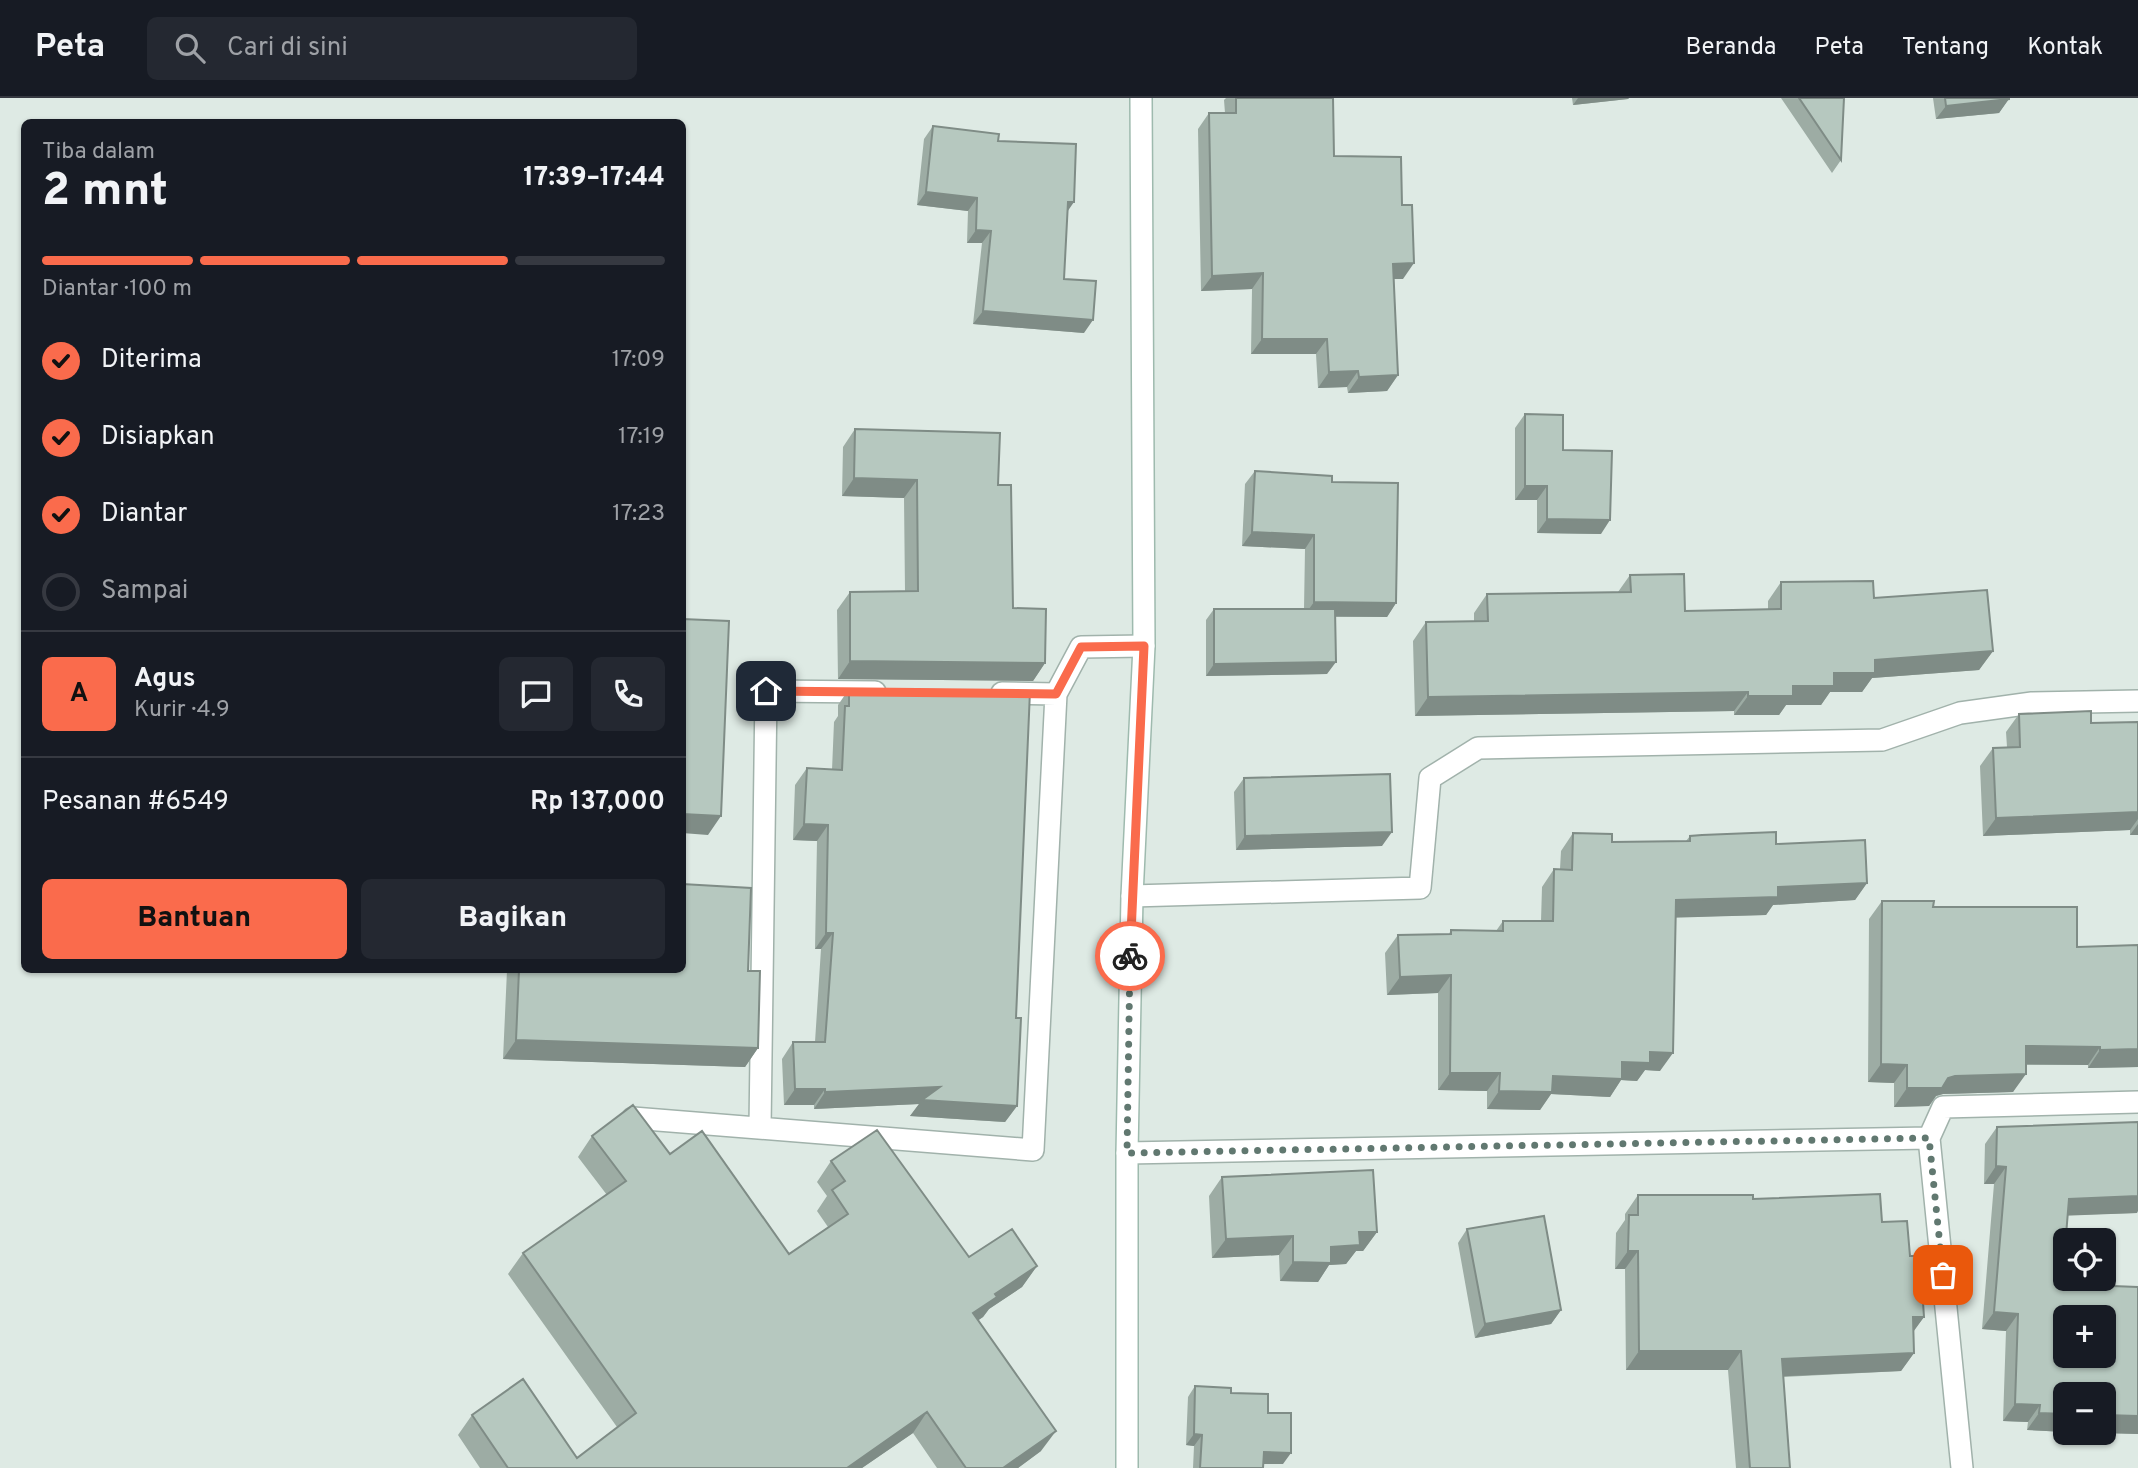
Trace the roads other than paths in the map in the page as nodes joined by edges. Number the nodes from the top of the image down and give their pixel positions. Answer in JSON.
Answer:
{"nodes":[{"id":1,"x":1141,"y":98,"type":"edge"},
{"id":2,"x":1144,"y":646,"type":"junction"},
{"id":3,"x":890,"y":692,"type":"edge"},
{"id":4,"x":987,"y":693,"type":"edge"},
{"id":5,"x":1056,"y":694,"type":"junction"},
{"id":6,"x":2138,"y":701,"type":"edge"},
{"id":7,"x":1132,"y":895,"type":"junction"},
{"id":8,"x":2138,"y":1102,"type":"edge"},
{"id":9,"x":633,"y":1118,"type":"edge"},
{"id":10,"x":760,"y":1128,"type":"junction"},
{"id":11,"x":1929,"y":1138,"type":"junction"},
{"id":12,"x":1127,"y":1153,"type":"junction"},
{"id":13,"x":1127,"y":1468,"type":"edge"},
{"id":14,"x":1962,"y":1468,"type":"edge"}],
"edges":[{"from":1,"to":2,"type":"street"},
{"from":2,"to":5,"type":"street"},
{"from":2,"to":7,"type":"street"},
{"from":3,"to":10,"type":"street"},
{"from":4,"to":5,"type":"street"},
{"from":5,"to":10,"type":"street"},
{"from":6,"to":7,"type":"street"},
{"from":7,"to":12,"type":"street"},
{"from":8,"to":11,"type":"street"},
{"from":9,"to":10,"type":"street"},
{"from":11,"to":12,"type":"street"},
{"from":11,"to":14,"type":"street"},
{"from":12,"to":13,"type":"street"}]}
